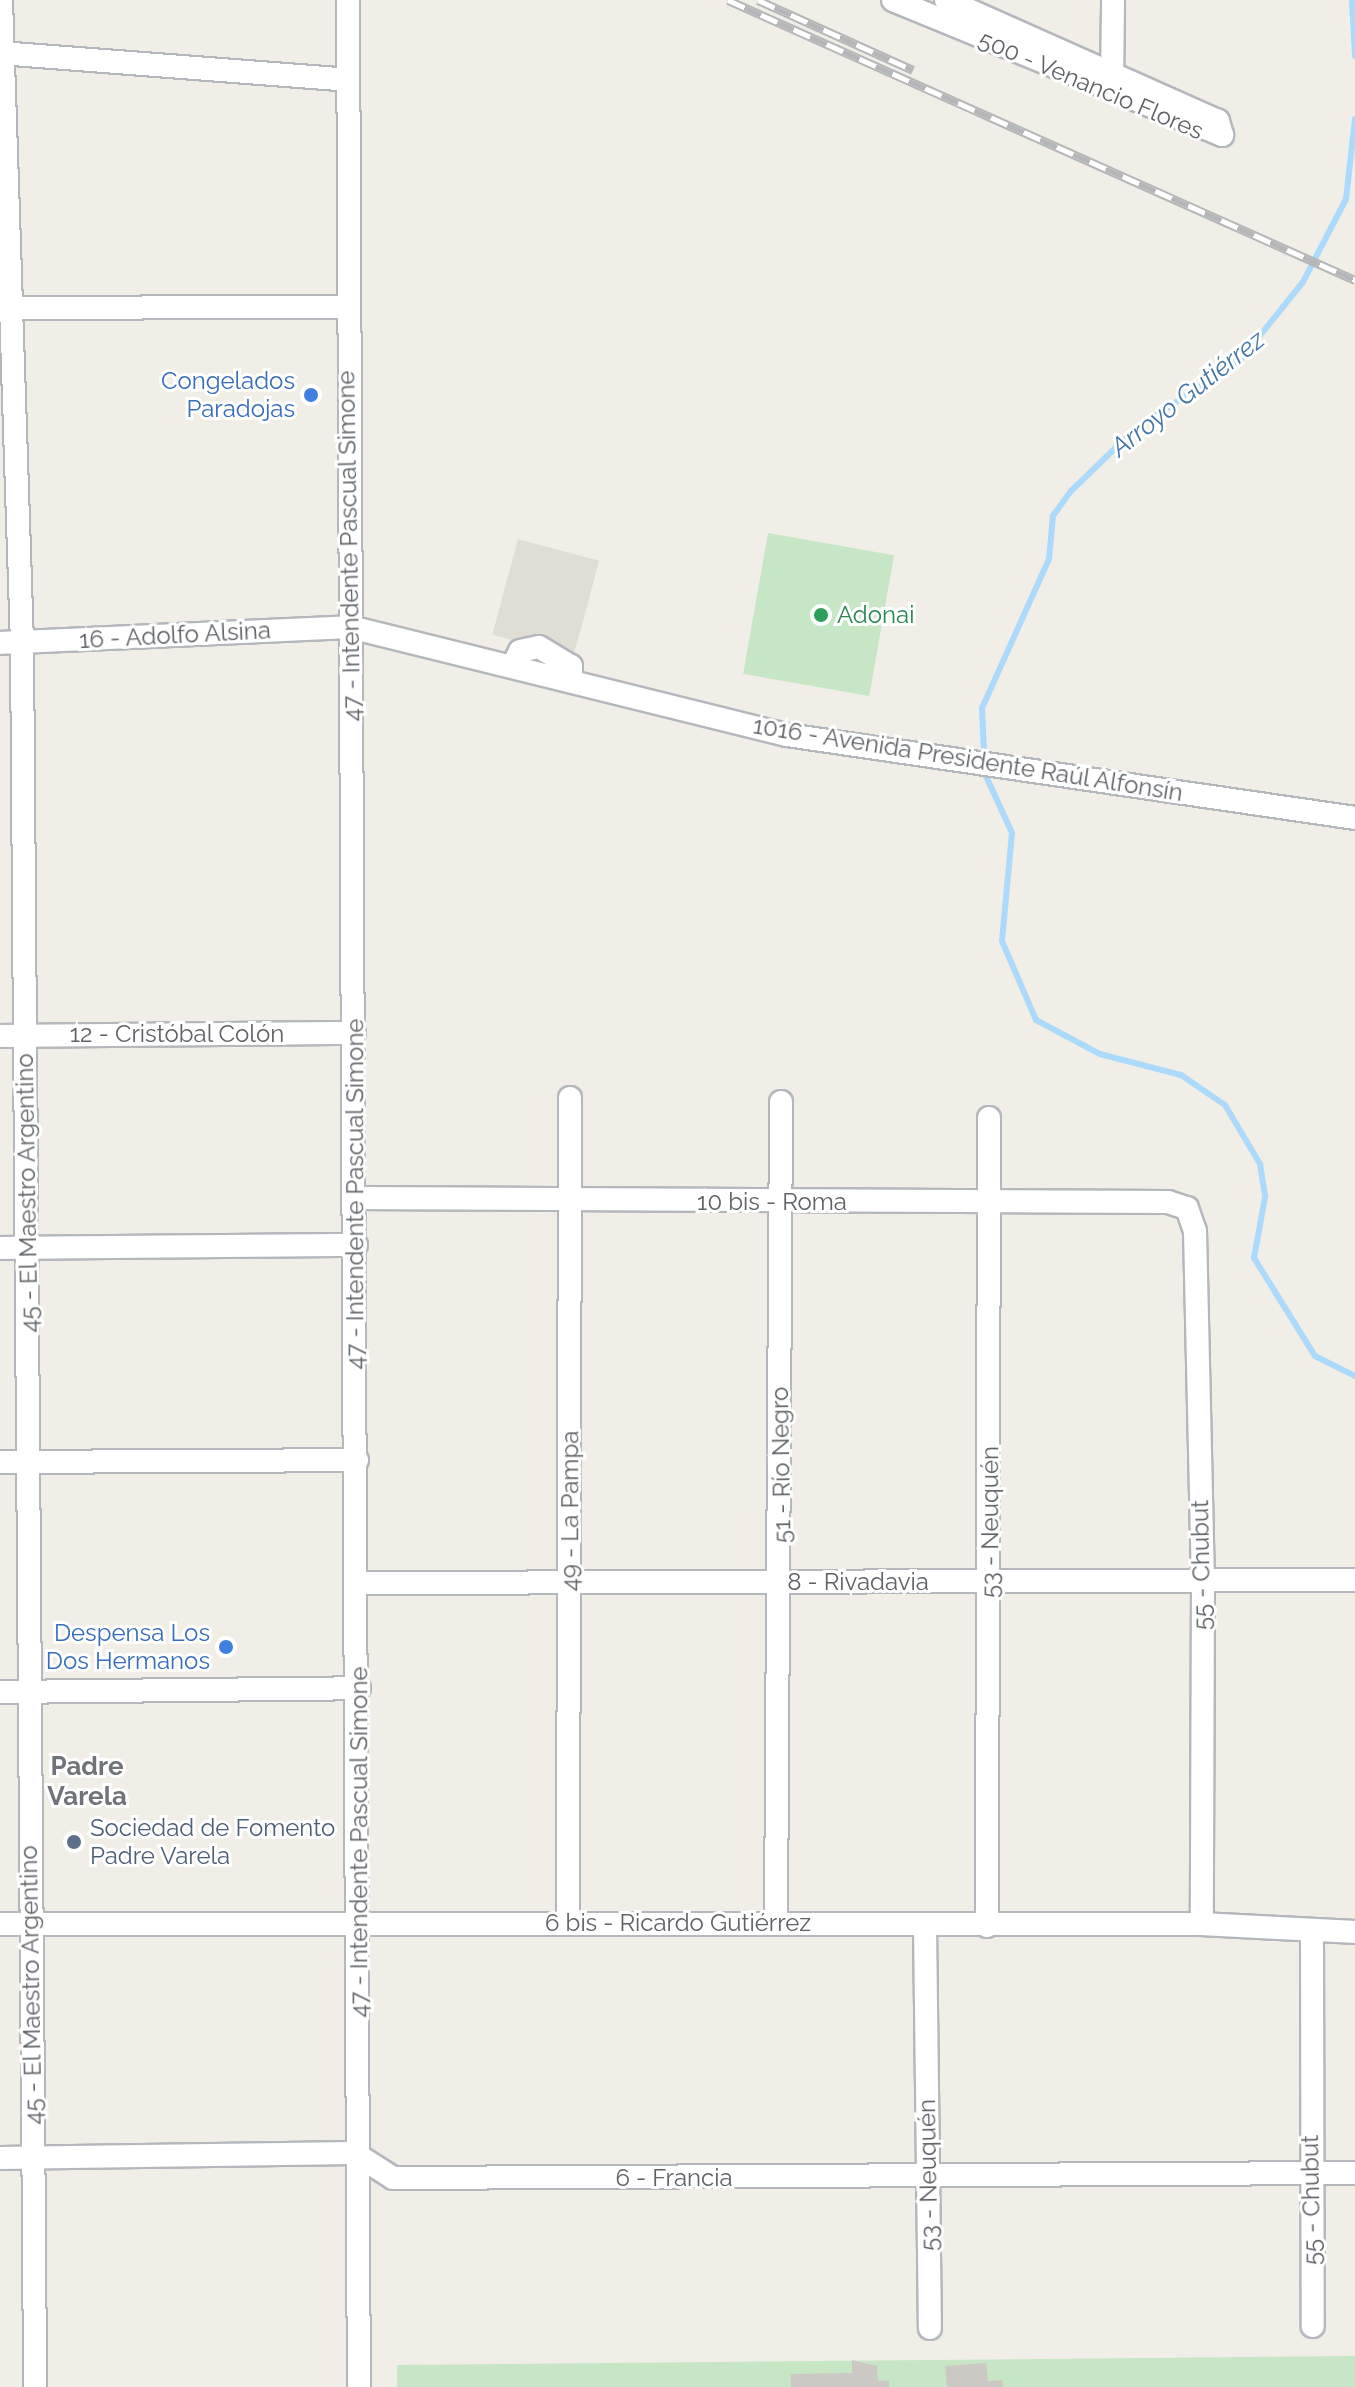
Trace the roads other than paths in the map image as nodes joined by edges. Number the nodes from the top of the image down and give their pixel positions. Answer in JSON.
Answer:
{"nodes":[{"id":1,"x":1,"y":0,"type":"edge"},
{"id":2,"x":348,"y":0,"type":"edge"},
{"id":3,"x":893,"y":0,"type":"edge"},
{"id":4,"x":1113,"y":0,"type":"edge"},
{"id":5,"x":954,"y":2,"type":"edge"},
{"id":6,"x":957,"y":28,"type":"junction"},
{"id":7,"x":1,"y":54,"type":"edge"},
{"id":8,"x":348,"y":80,"type":"junction"},
{"id":9,"x":1112,"y":85,"type":"junction"},
{"id":10,"x":347,"y":307,"type":"junction"},
{"id":11,"x":4,"y":308,"type":"edge"},
{"id":12,"x":350,"y":627,"type":"junction"},
{"id":13,"x":11,"y":642,"type":"edge"},
{"id":14,"x":1355,"y":818,"type":"edge"},
{"id":15,"x":354,"y":1033,"type":"junction"},
{"id":16,"x":0,"y":1036,"type":"edge"},
{"id":17,"x":25,"y":1036,"type":"junction"},
{"id":18,"x":570,"y":1098,"type":"dead end"},
{"id":19,"x":781,"y":1102,"type":"dead end"},
{"id":20,"x":989,"y":1118,"type":"dead end"},
{"id":21,"x":355,"y":1198,"type":"junction"},
{"id":22,"x":569,"y":1200,"type":"junction"},
{"id":23,"x":989,"y":1202,"type":"junction"},
{"id":24,"x":777,"y":1204,"type":"junction"},
{"id":25,"x":1187,"y":1208,"type":"joint"},
{"id":26,"x":356,"y":1245,"type":"junction"},
{"id":27,"x":0,"y":1248,"type":"edge"},
{"id":28,"x":30,"y":1248,"type":"junction"},
{"id":29,"x":357,"y":1460,"type":"junction"},
{"id":30,"x":0,"y":1462,"type":"edge"},
{"id":31,"x":29,"y":1462,"type":"junction"},
{"id":32,"x":1355,"y":1580,"type":"edge"},
{"id":33,"x":990,"y":1581,"type":"junction"},
{"id":34,"x":1203,"y":1581,"type":"junction"},
{"id":35,"x":570,"y":1582,"type":"junction"},
{"id":36,"x":783,"y":1582,"type":"junction"},
{"id":37,"x":360,"y":1583,"type":"junction"},
{"id":38,"x":359,"y":1688,"type":"junction"},
{"id":39,"x":0,"y":1692,"type":"edge"},
{"id":40,"x":30,"y":1692,"type":"junction"},
{"id":41,"x":360,"y":1921,"type":"junction"},
{"id":42,"x":29,"y":1923,"type":"junction"},
{"id":43,"x":568,"y":1923,"type":"junction"},
{"id":44,"x":776,"y":1923,"type":"junction"},
{"id":45,"x":0,"y":1924,"type":"edge"},
{"id":46,"x":1202,"y":1924,"type":"junction"},
{"id":47,"x":925,"y":1925,"type":"junction"},
{"id":48,"x":987,"y":1926,"type":"junction"},
{"id":49,"x":1312,"y":1931,"type":"junction"},
{"id":50,"x":1355,"y":1932,"type":"edge"},
{"id":51,"x":354,"y":2153,"type":"junction"},
{"id":52,"x":33,"y":2157,"type":"junction"},
{"id":53,"x":0,"y":2158,"type":"edge"},
{"id":54,"x":1355,"y":2173,"type":"edge"},
{"id":55,"x":1310,"y":2175,"type":"junction"},
{"id":56,"x":928,"y":2178,"type":"junction"},
{"id":57,"x":1313,"y":2326,"type":"dead end"},
{"id":58,"x":930,"y":2328,"type":"dead end"},
{"id":59,"x":35,"y":2387,"type":"edge"},
{"id":60,"x":359,"y":2387,"type":"edge"}],
"edges":[{"from":1,"to":7,"type":"street","name":"45 - El Maestro Argentino"},
{"from":2,"to":8,"type":"street","name":"47 - Intendente Pascual Simone"},
{"from":3,"to":6,"type":"street","name":"500 - Venancio Flores"},
{"from":4,"to":9,"type":"street"},
{"from":5,"to":6,"type":"street"},
{"from":5,"to":9,"type":"street","name":"500 - Venancio Flores"},
{"from":6,"to":9,"type":"street","name":"500 - Venancio Flores"},
{"from":7,"to":8,"type":"street"},
{"from":7,"to":11,"type":"street","name":"45 - El Maestro Argentino"},
{"from":8,"to":10,"type":"street","name":"47 - Intendente Pascual Simone"},
{"from":10,"to":11,"type":"street"},
{"from":10,"to":12,"type":"street","name":"47 - Intendente Pascual Simone"},
{"from":11,"to":13,"type":"street","name":"45 - El Maestro Argentino"},
{"from":12,"to":13,"type":"street","name":"16 - Adolfo Alsina"},
{"from":12,"to":14,"type":"street","name":"1016 - Avenida Presidente Raúl Alfonsín"},
{"from":12,"to":15,"type":"street","name":"47 - Intendente Pascual Simone"},
{"from":13,"to":17,"type":"street","name":"45 - El Maestro Argentino"},
{"from":15,"to":17,"type":"street","name":"12 - Cristóbal Colón"},
{"from":15,"to":21,"type":"street","name":"47 - Intendente Pascual Simone"},
{"from":16,"to":17,"type":"street","name":"12 - Cristóbal Colón"},
{"from":17,"to":28,"type":"street","name":"45 - El Maestro Argentino"},
{"from":18,"to":22,"type":"street","name":"49 - La Pampa"},
{"from":19,"to":24,"type":"street","name":"51 - Río Negro"},
{"from":20,"to":23,"type":"street","name":"53 - Neuquén"},
{"from":21,"to":22,"type":"street","name":"10 bis - Roma"},
{"from":21,"to":26,"type":"street","name":"47 - Intendente Pascual Simone"},
{"from":22,"to":24,"type":"street","name":"10 bis - Roma"},
{"from":22,"to":35,"type":"street","name":"49 - La Pampa"},
{"from":23,"to":24,"type":"street","name":"10 bis - Roma"},
{"from":23,"to":25,"type":"street","name":"10 bis - Roma"},
{"from":23,"to":33,"type":"street","name":"53 - Neuquén"},
{"from":24,"to":36,"type":"street","name":"51 - Río Negro"},
{"from":25,"to":34,"type":"street","name":"55 - Chubut"},
{"from":26,"to":28,"type":"street"},
{"from":26,"to":29,"type":"street","name":"47 - Intendente Pascual Simone"},
{"from":27,"to":28,"type":"street"},
{"from":28,"to":31,"type":"street","name":"45 - El Maestro Argentino"},
{"from":29,"to":31,"type":"street"},
{"from":29,"to":37,"type":"street","name":"47 - Intendente Pascual Simone"},
{"from":30,"to":31,"type":"street"},
{"from":31,"to":40,"type":"street","name":"45 - El Maestro Argentino"},
{"from":32,"to":34,"type":"street","name":"8 - Rivadavia"},
{"from":33,"to":34,"type":"street","name":"8 - Rivadavia"},
{"from":33,"to":36,"type":"street","name":"8 - Rivadavia"},
{"from":33,"to":48,"type":"street","name":"53 - Neuquén"},
{"from":34,"to":46,"type":"street","name":"55 - Chubut"},
{"from":35,"to":36,"type":"street","name":"8 - Rivadavia"},
{"from":35,"to":37,"type":"street","name":"8 - Rivadavia"},
{"from":35,"to":43,"type":"street","name":"49 - La Pampa"},
{"from":36,"to":44,"type":"street","name":"51 - Río Negro"},
{"from":37,"to":38,"type":"street","name":"47 - Intendente Pascual Simone"},
{"from":38,"to":40,"type":"street"},
{"from":38,"to":41,"type":"street","name":"47 - Intendente Pascual Simone"},
{"from":39,"to":40,"type":"street"},
{"from":40,"to":42,"type":"street","name":"45 - El Maestro Argentino"},
{"from":41,"to":42,"type":"street","name":"6 bis - Ricardo Gutiérrez"},
{"from":41,"to":43,"type":"street","name":"6 bis - Ricardo Gutiérrez"},
{"from":41,"to":51,"type":"street","name":"47 - Intendente Pascual Simone"},
{"from":42,"to":45,"type":"street","name":"6 bis - Ricardo Gutiérrez"},
{"from":42,"to":52,"type":"street","name":"45 - El Maestro Argentino"},
{"from":43,"to":44,"type":"street","name":"6 bis - Ricardo Gutiérrez"},
{"from":44,"to":47,"type":"street","name":"6 bis - Ricardo Gutiérrez"},
{"from":46,"to":48,"type":"street","name":"6 bis - Ricardo Gutiérrez"},
{"from":46,"to":49,"type":"street","name":"6 bis - Ricardo Gutiérrez"},
{"from":47,"to":48,"type":"street","name":"6 bis - Ricardo Gutiérrez"},
{"from":47,"to":56,"type":"street","name":"53 - Neuquén"},
{"from":49,"to":50,"type":"street","name":"6 bis - Ricardo Gutiérrez"},
{"from":49,"to":55,"type":"street","name":"55 - Chubut"},
{"from":51,"to":52,"type":"street"},
{"from":51,"to":56,"type":"street","name":"6 - Francia"},
{"from":51,"to":60,"type":"street","name":"47 - Intendente Pascual Simone"},
{"from":52,"to":53,"type":"street"},
{"from":52,"to":59,"type":"street","name":"45 - El Maestro Argentino"},
{"from":54,"to":55,"type":"street","name":"6 - Francia"},
{"from":55,"to":56,"type":"street","name":"6 - Francia"},
{"from":55,"to":57,"type":"street","name":"55 - Chubut"},
{"from":56,"to":58,"type":"street","name":"53 - Neuquén"}]}
